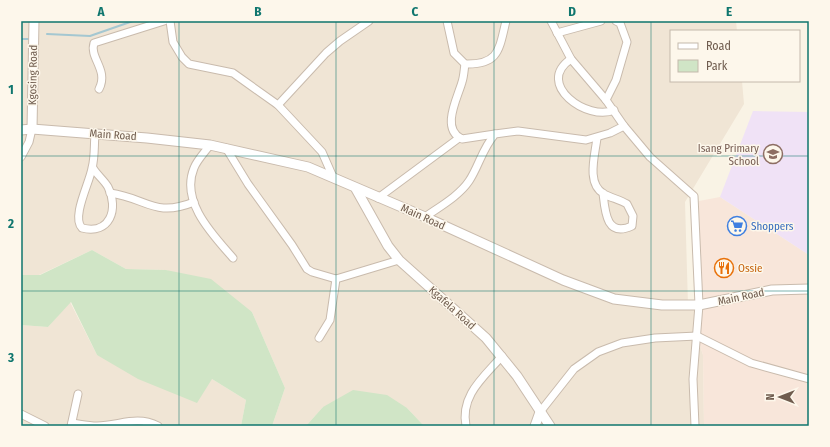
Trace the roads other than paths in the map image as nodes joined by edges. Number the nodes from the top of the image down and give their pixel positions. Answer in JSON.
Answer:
{"nodes":[{"id":1,"x":34,"y":21,"type":"edge"},
{"id":2,"x":164,"y":21,"type":"edge"},
{"id":3,"x":170,"y":21,"type":"edge"},
{"id":4,"x":369,"y":21,"type":"edge"},
{"id":5,"x":447,"y":21,"type":"edge"},
{"id":6,"x":506,"y":21,"type":"edge"},
{"id":7,"x":551,"y":21,"type":"edge"},
{"id":8,"x":601,"y":21,"type":"edge"},
{"id":9,"x":616,"y":21,"type":"edge"},
{"id":10,"x":556,"y":33,"type":"junction"},
{"id":11,"x":571,"y":59,"type":"junction"},
{"id":12,"x":465,"y":64,"type":"junction"},
{"id":13,"x":99,"y":90,"type":"dead end"},
{"id":14,"x":606,"y":100,"type":"junction"},
{"id":15,"x":278,"y":105,"type":"junction"},
{"id":16,"x":614,"y":110,"type":"junction"},
{"id":17,"x":624,"y":126,"type":"junction"},
{"id":18,"x":32,"y":129,"type":"junction"},
{"id":19,"x":21,"y":130,"type":"edge"},
{"id":20,"x":95,"y":134,"type":"junction"},
{"id":21,"x":495,"y":134,"type":"junction"},
{"id":22,"x":459,"y":138,"type":"junction"},
{"id":23,"x":597,"y":138,"type":"junction"},
{"id":24,"x":210,"y":145,"type":"junction"},
{"id":25,"x":226,"y":148,"type":"junction"},
{"id":26,"x":21,"y":157,"type":"edge"},
{"id":27,"x":93,"y":168,"type":"junction"},
{"id":28,"x":333,"y":178,"type":"junction"},
{"id":29,"x":356,"y":189,"type":"junction"},
{"id":30,"x":110,"y":193,"type":"junction"},
{"id":31,"x":603,"y":194,"type":"junction"},
{"id":32,"x":378,"y":198,"type":"junction"},
{"id":33,"x":194,"y":202,"type":"junction"},
{"id":34,"x":425,"y":218,"type":"junction"},
{"id":35,"x":233,"y":258,"type":"dead end"},
{"id":36,"x":399,"y":260,"type":"junction"},
{"id":37,"x":336,"y":278,"type":"junction"},
{"id":38,"x":809,"y":289,"type":"edge"},
{"id":39,"x":699,"y":305,"type":"junction"},
{"id":40,"x":697,"y":336,"type":"junction"},
{"id":41,"x":319,"y":338,"type":"dead end"},
{"id":42,"x":502,"y":356,"type":"junction"},
{"id":43,"x":809,"y":379,"type":"edge"},
{"id":44,"x":78,"y":394,"type":"dead end"},
{"id":45,"x":540,"y":412,"type":"junction"},
{"id":46,"x":21,"y":414,"type":"edge"},
{"id":47,"x":71,"y":425,"type":"edge"},
{"id":48,"x":45,"y":426,"type":"edge"},
{"id":49,"x":158,"y":426,"type":"edge"},
{"id":50,"x":466,"y":426,"type":"edge"},
{"id":51,"x":534,"y":426,"type":"edge"},
{"id":52,"x":550,"y":426,"type":"edge"},
{"id":53,"x":695,"y":426,"type":"edge"}],
"edges":[{"from":1,"to":18,"type":"street","name":"Kgosing Road"},
{"from":2,"to":13,"type":"street"},
{"from":3,"to":15,"type":"street"},
{"from":4,"to":15,"type":"street"},
{"from":5,"to":12,"type":"street"},
{"from":6,"to":12,"type":"street"},
{"from":7,"to":10,"type":"street"},
{"from":8,"to":10,"type":"street"},
{"from":9,"to":14,"type":"street"},
{"from":10,"to":11,"type":"street"},
{"from":11,"to":14,"type":"street"},
{"from":11,"to":16,"type":"street"},
{"from":12,"to":22,"type":"street"},
{"from":14,"to":16,"type":"street"},
{"from":15,"to":28,"type":"street"},
{"from":16,"to":17,"type":"street"},
{"from":17,"to":23,"type":"street"},
{"from":17,"to":39,"type":"street"},
{"from":18,"to":19,"type":"street","name":"Main Road"},
{"from":18,"to":20,"type":"street","name":"Main Road"},
{"from":18,"to":26,"type":"street"},
{"from":20,"to":24,"type":"street","name":"Main Road"},
{"from":20,"to":27,"type":"street"},
{"from":21,"to":22,"type":"street"},
{"from":21,"to":23,"type":"street"},
{"from":21,"to":34,"type":"street"},
{"from":22,"to":32,"type":"street"},
{"from":23,"to":31,"type":"street"},
{"from":24,"to":25,"type":"street","name":"Main Road"},
{"from":24,"to":33,"type":"street"},
{"from":25,"to":28,"type":"street","name":"Main Road"},
{"from":25,"to":37,"type":"street"},
{"from":27,"to":30,"type":"street"},
{"from":27,"to":30,"type":"street"},
{"from":28,"to":29,"type":"street","name":"Main Road"},
{"from":29,"to":32,"type":"street","name":"Main Road"},
{"from":29,"to":36,"type":"street","name":"Kgafela Road"},
{"from":30,"to":33,"type":"street"},
{"from":31,"to":31,"type":"street"},
{"from":32,"to":34,"type":"street","name":"Main Road"},
{"from":33,"to":35,"type":"street"},
{"from":34,"to":39,"type":"street","name":"Main Road"},
{"from":36,"to":37,"type":"street"},
{"from":36,"to":42,"type":"street","name":"Kgafela Road"},
{"from":37,"to":41,"type":"street"},
{"from":38,"to":39,"type":"street","name":"Main Road"},
{"from":39,"to":40,"type":"street"},
{"from":40,"to":43,"type":"street"},
{"from":40,"to":45,"type":"street"},
{"from":40,"to":53,"type":"street"},
{"from":42,"to":45,"type":"street","name":"Kgafela Road"},
{"from":42,"to":50,"type":"street"},
{"from":44,"to":47,"type":"street"},
{"from":45,"to":51,"type":"street"},
{"from":45,"to":52,"type":"street","name":"Kgafela Road"},
{"from":46,"to":48,"type":"street"},
{"from":47,"to":49,"type":"street"}]}
